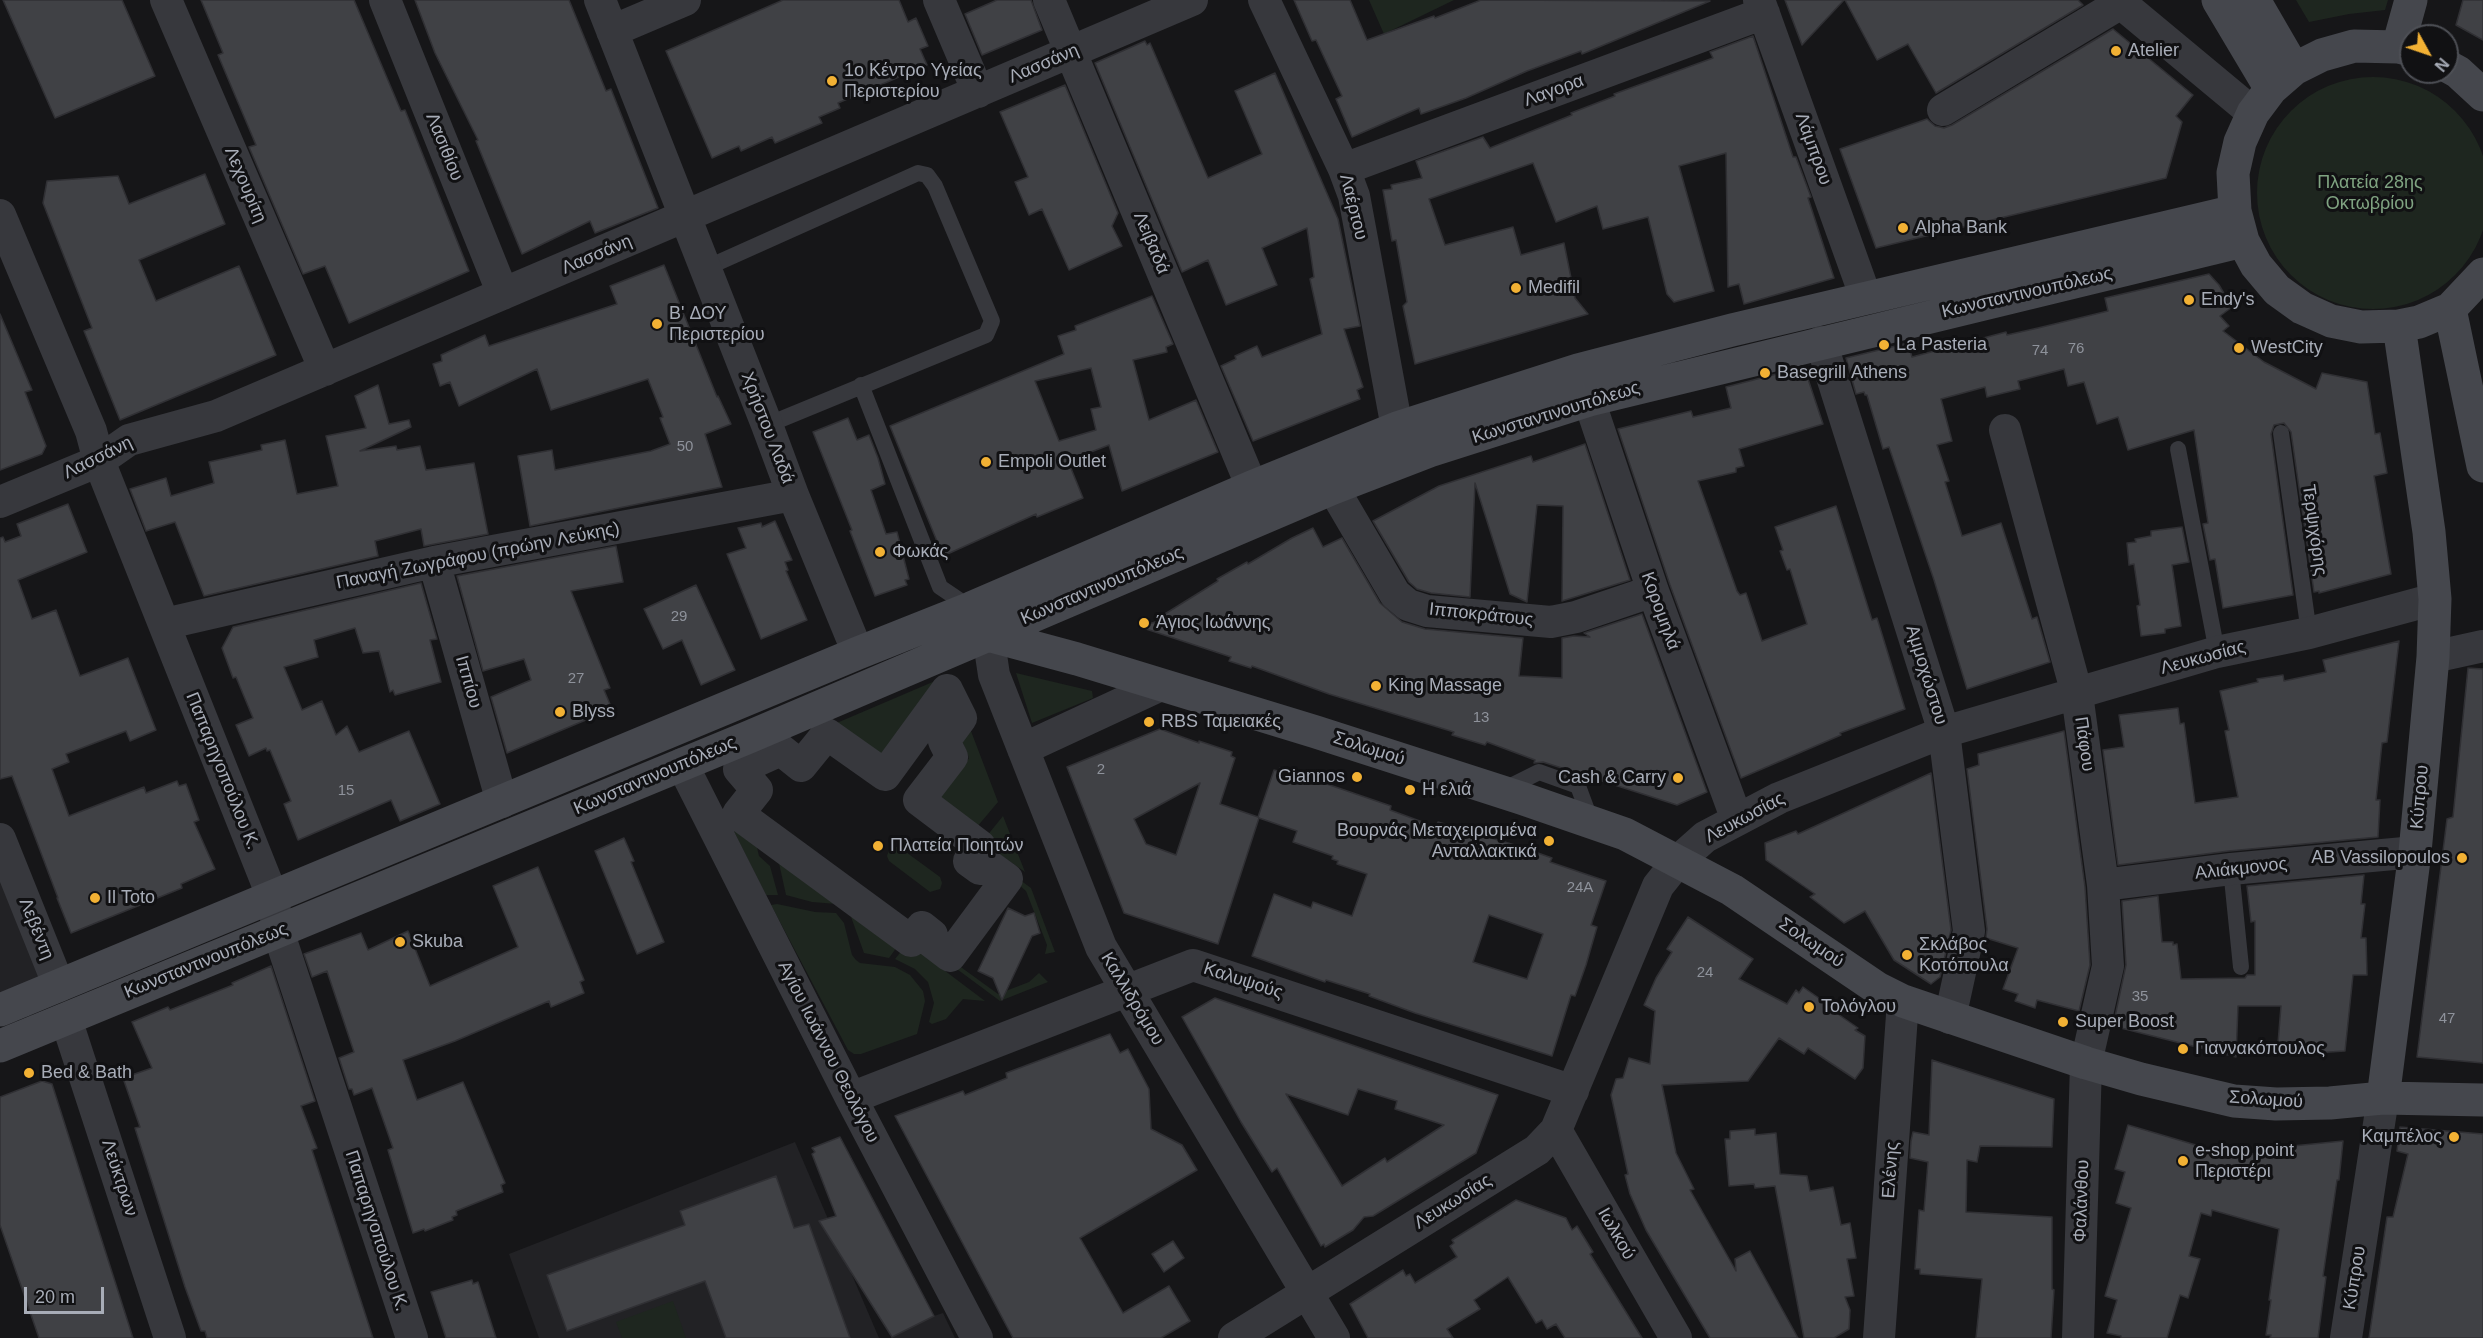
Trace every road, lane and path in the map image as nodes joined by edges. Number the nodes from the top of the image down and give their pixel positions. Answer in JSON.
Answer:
{"nodes":[{"id":1,"x":166,"y":0,"type":"edge"},
{"id":2,"x":385,"y":0,"type":"edge"},
{"id":3,"x":600,"y":0,"type":"edge"},
{"id":4,"x":685,"y":0,"type":"edge"},
{"id":5,"x":939,"y":0,"type":"edge"},
{"id":6,"x":1049,"y":0,"type":"edge"},
{"id":7,"x":1192,"y":0,"type":"edge"},
{"id":8,"x":1264,"y":0,"type":"edge"},
{"id":9,"x":2218,"y":0,"type":"edge"},
{"id":10,"x":2254,"y":0,"type":"edge"},
{"id":11,"x":2410,"y":0,"type":"edge"},
{"id":12,"x":2119,"y":2,"type":"edge"},
{"id":13,"x":1762,"y":7,"type":"edge"},
{"id":14,"x":2407,"y":24,"type":"edge"},
{"id":15,"x":612,"y":31,"type":"junction"},
{"id":16,"x":2399,"y":49,"type":"edge"},
{"id":17,"x":1072,"y":52,"type":"junction"},
{"id":18,"x":2459,"y":73,"type":"edge"},
{"id":19,"x":2273,"y":91,"type":"junction"},
{"id":20,"x":978,"y":92,"type":"junction"},
{"id":21,"x":2483,"y":96,"type":"edge"},
{"id":22,"x":1943,"y":110,"type":"dead end"},
{"id":23,"x":1344,"y":169,"type":"junction"},
{"id":24,"x":0,"y":215,"type":"edge"},
{"id":25,"x":685,"y":218,"type":"junction"},
{"id":26,"x":2239,"y":226,"type":"junction"},
{"id":27,"x":6,"y":247,"type":"edge"},
{"id":28,"x":706,"y":268,"type":"junction"},
{"id":29,"x":2483,"y":274,"type":"edge"},
{"id":30,"x":503,"y":294,"type":"junction"},
{"id":31,"x":1866,"y":298,"type":"junction"},
{"id":32,"x":2450,"y":309,"type":"junction"},
{"id":33,"x":2399,"y":326,"type":"junction"},
{"id":34,"x":1821,"y":342,"type":"junction"},
{"id":35,"x":325,"y":370,"type":"junction"},
{"id":36,"x":861,"y":386,"type":"junction"},
{"id":37,"x":1589,"y":400,"type":"junction"},
{"id":38,"x":767,"y":425,"type":"junction"},
{"id":39,"x":1397,"y":428,"type":"junction"},
{"id":40,"x":2005,"y":430,"type":"dead end"},
{"id":41,"x":2281,"y":433,"type":"dead end"},
{"id":42,"x":2178,"y":449,"type":"dead end"},
{"id":43,"x":99,"y":461,"type":"junction"},
{"id":44,"x":2483,"y":466,"type":"edge"},
{"id":45,"x":1252,"y":487,"type":"junction"},
{"id":46,"x":1333,"y":488,"type":"junction"},
{"id":47,"x":793,"y":495,"type":"junction"},
{"id":48,"x":0,"y":501,"type":"edge"},
{"id":49,"x":434,"y":562,"type":"junction"},
{"id":50,"x":1653,"y":591,"type":"junction"},
{"id":51,"x":2435,"y":599,"type":"junction"},
{"id":52,"x":980,"y":622,"type":"junction"},
{"id":53,"x":164,"y":624,"type":"junction"},
{"id":54,"x":2309,"y":633,"type":"junction"},
{"id":55,"x":2483,"y":645,"type":"edge"},
{"id":56,"x":2217,"y":652,"type":"junction"},
{"id":57,"x":858,"y":653,"type":"junction"},
{"id":58,"x":2433,"y":657,"type":"junction"},
{"id":59,"x":1161,"y":685,"type":"junction"},
{"id":60,"x":2077,"y":694,"type":"junction"},
{"id":61,"x":1944,"y":732,"type":"junction"},
{"id":62,"x":1023,"y":749,"type":"junction"},
{"id":63,"x":682,"y":764,"type":"junction"},
{"id":64,"x":502,"y":802,"type":"junction"},
{"id":65,"x":1737,"y":819,"type":"junction"},
{"id":66,"x":0,"y":839,"type":"edge"},
{"id":67,"x":2415,"y":852,"type":"junction"},
{"id":68,"x":1678,"y":861,"type":"junction"},
{"id":69,"x":2231,"y":869,"type":"junction"},
{"id":70,"x":2103,"y":885,"type":"junction"},
{"id":71,"x":273,"y":898,"type":"junction"},
{"id":72,"x":278,"y":931,"type":"junction"},
{"id":73,"x":911,"y":941,"type":"joint"},
{"id":74,"x":2241,"y":967,"type":"dead end"},
{"id":75,"x":59,"y":986,"type":"junction"},
{"id":76,"x":1128,"y":992,"type":"junction"},
{"id":77,"x":1903,"y":1001,"type":"junction"},
{"id":78,"x":0,"y":1010,"type":"edge"},
{"id":79,"x":1950,"y":1018,"type":"junction"},
{"id":80,"x":66,"y":1019,"type":"junction"},
{"id":81,"x":0,"y":1046,"type":"edge"},
{"id":82,"x":2086,"y":1063,"type":"junction"},
{"id":83,"x":1573,"y":1091,"type":"junction"},
{"id":84,"x":851,"y":1098,"type":"junction"},
{"id":85,"x":2383,"y":1098,"type":"junction"},
{"id":86,"x":2483,"y":1100,"type":"edge"},
{"id":87,"x":1556,"y":1130,"type":"junction"},
{"id":88,"x":1308,"y":1293,"type":"junction"},
{"id":89,"x":170,"y":1338,"type":"edge"},
{"id":90,"x":412,"y":1338,"type":"edge"},
{"id":91,"x":977,"y":1338,"type":"edge"},
{"id":92,"x":1234,"y":1338,"type":"edge"},
{"id":93,"x":1334,"y":1338,"type":"edge"},
{"id":94,"x":1676,"y":1338,"type":"edge"},
{"id":95,"x":1879,"y":1338,"type":"edge"},
{"id":96,"x":2078,"y":1338,"type":"edge"},
{"id":97,"x":2346,"y":1338,"type":"edge"}],
"edges":[{"from":1,"to":35,"type":"street","name":"Λεχουρίτη"},
{"from":2,"to":30,"type":"street","name":"Λασιθίου"},
{"from":3,"to":15,"type":"street","name":"Χρήστου Λαδά"},
{"from":4,"to":15,"type":"street"},
{"from":5,"to":20,"type":"street"},
{"from":6,"to":17,"type":"street","name":"Λειβαδά"},
{"from":7,"to":17,"type":"street","name":"Λασσάνη"},
{"from":8,"to":23,"type":"street","name":"Λαέρτου"},
{"from":9,"to":19,"type":"main road"},
{"from":10,"to":19,"type":"main road"},
{"from":11,"to":14,"type":"main road"},
{"from":12,"to":19,"type":"street"},
{"from":12,"to":22,"type":"street"},
{"from":13,"to":23,"type":"street","name":"Λαγορα"},
{"from":13,"to":31,"type":"street","name":"Λάμπρου"},
{"from":15,"to":25,"type":"street","name":"Χρήστου Λαδά"},
{"from":16,"to":19,"type":"main road"},
{"from":17,"to":20,"type":"street","name":"Λασσάνη"},
{"from":17,"to":45,"type":"street","name":"Λειβαδά"},
{"from":18,"to":21,"type":"main road"},
{"from":19,"to":26,"type":"main road"},
{"from":20,"to":25,"type":"street","name":"Λασσάνη"},
{"from":23,"to":39,"type":"street","name":"Λαέρτου"},
{"from":24,"to":27,"type":"street","name":"Παπαρηγοπούλου Κ."},
{"from":25,"to":28,"type":"street","name":"Χρήστου Λαδά"},
{"from":25,"to":30,"type":"street","name":"Λασσάνη"},
{"from":26,"to":31,"type":"main road","name":"Κωνσταντινουπόλεως"},
{"from":26,"to":33,"type":"main road"},
{"from":26,"to":34,"type":"main road","name":"Κωνσταντινουπόλεως"},
{"from":27,"to":43,"type":"street","name":"Παπαρηγοπούλου Κ."},
{"from":28,"to":36,"type":"lane"},
{"from":28,"to":38,"type":"street","name":"Χρήστου Λαδά"},
{"from":29,"to":32,"type":"main road"},
{"from":30,"to":35,"type":"street","name":"Λασσάνη"},
{"from":31,"to":39,"type":"main road","name":"Κωνσταντινουπόλεως"},
{"from":32,"to":33,"type":"main road"},
{"from":32,"to":44,"type":"main road"},
{"from":33,"to":51,"type":"main road","name":"Κύπρου"},
{"from":34,"to":37,"type":"main road","name":"Κωνσταντινουπόλεως"},
{"from":34,"to":61,"type":"street","name":"Αμμοχώστου"},
{"from":35,"to":43,"type":"street","name":"Λασσάνη"},
{"from":36,"to":38,"type":"lane"},
{"from":36,"to":52,"type":"lane"},
{"from":37,"to":46,"type":"main road","name":"Κωνσταντινουπόλεως"},
{"from":37,"to":50,"type":"street","name":"Κορομηλά"},
{"from":38,"to":47,"type":"street","name":"Χρήστου Λαδά"},
{"from":39,"to":45,"type":"main road","name":"Κωνσταντινουπόλεως"},
{"from":40,"to":60,"type":"street","name":"Πάφου"},
{"from":41,"to":54,"type":"lane","name":"Τερψιχόρης"},
{"from":42,"to":56,"type":"lane"},
{"from":43,"to":48,"type":"street","name":"Λασσάνη"},
{"from":43,"to":53,"type":"street","name":"Παπαρηγοπούλου Κ."},
{"from":45,"to":52,"type":"main road","name":"Κωνσταντινουπόλεως"},
{"from":46,"to":50,"type":"street","name":"Ιπποκράτους"},
{"from":46,"to":52,"type":"main road","name":"Κωνσταντινουπόλεως"},
{"from":47,"to":49,"type":"street","name":"Παναγή Ζωγράφου (πρώην Λεύκης)"},
{"from":47,"to":57,"type":"street","name":"Χρήστου Λαδά"},
{"from":49,"to":53,"type":"street","name":"Παναγή Ζωγράφου (πρώην Λεύκης)"},
{"from":49,"to":64,"type":"street","name":"Ιππίου"},
{"from":50,"to":65,"type":"street","name":"Κορομηλά"},
{"from":51,"to":54,"type":"street","name":"Λευκωσίας"},
{"from":51,"to":58,"type":"main road","name":"Κύπρου"},
{"from":52,"to":57,"type":"main road","name":"Κωνσταντινουπόλεως"},
{"from":52,"to":59,"type":"main road","name":"Σολωμού"},
{"from":52,"to":62,"type":"street","name":"Καλλιδρόμου"},
{"from":52,"to":63,"type":"main road","name":"Κωνσταντινουπόλεως"},
{"from":53,"to":71,"type":"street","name":"Παπαρηγοπούλου Κ."},
{"from":54,"to":56,"type":"street","name":"Λευκωσίας"},
{"from":55,"to":58,"type":"street"},
{"from":56,"to":60,"type":"street","name":"Λευκωσίας"},
{"from":57,"to":64,"type":"main road","name":"Κωνσταντινουπόλεως"},
{"from":58,"to":67,"type":"main road","name":"Κύπρου"},
{"from":59,"to":62,"type":"street"},
{"from":59,"to":68,"type":"main road","name":"Σολωμού"},
{"from":60,"to":61,"type":"street","name":"Λευκωσίας"},
{"from":60,"to":70,"type":"street","name":"Πάφου"},
{"from":61,"to":65,"type":"street","name":"Λευκωσίας"},
{"from":61,"to":79,"type":"street","name":"Αμμοχώστου"},
{"from":62,"to":76,"type":"street","name":"Καλλιδρόμου"},
{"from":63,"to":72,"type":"main road","name":"Κωνσταντινουπόλεως"},
{"from":63,"to":84,"type":"street","name":"Αγίου Ιωάννου Θεολόγου"},
{"from":64,"to":71,"type":"main road","name":"Κωνσταντινουπόλεως"},
{"from":65,"to":68,"type":"street","name":"Λευκωσίας"},
{"from":66,"to":75,"type":"street","name":"Λεβέντη"},
{"from":67,"to":69,"type":"street","name":"Αλιάκμονος"},
{"from":67,"to":85,"type":"main road","name":"Κύπρου"},
{"from":68,"to":77,"type":"main road","name":"Σολωμού"},
{"from":68,"to":83,"type":"street","name":"Λευκωσίας"},
{"from":69,"to":70,"type":"street","name":"Αλιάκμονος"},
{"from":69,"to":74,"type":"lane"},
{"from":70,"to":82,"type":"street","name":"Πάφου"},
{"from":71,"to":72,"type":"street","name":"Παπαρηγοπούλου Κ."},
{"from":71,"to":75,"type":"main road","name":"Κωνσταντινουπόλεως"},
{"from":72,"to":80,"type":"main road","name":"Κωνσταντινουπόλεως"},
{"from":72,"to":90,"type":"street","name":"Παπαρηγοπούλου Κ."},
{"from":73,"to":73,"type":"street"},
{"from":75,"to":78,"type":"main road","name":"Κωνσταντινουπόλεως"},
{"from":76,"to":83,"type":"street","name":"Καλυψούς"},
{"from":76,"to":84,"type":"street","name":"Καλυψούς"},
{"from":76,"to":88,"type":"street","name":"Καλλιδρόμου"},
{"from":77,"to":79,"type":"main road","name":"Σολωμού"},
{"from":77,"to":95,"type":"street","name":"Ελένης"},
{"from":79,"to":82,"type":"main road","name":"Σολωμού"},
{"from":80,"to":81,"type":"main road","name":"Κωνσταντινουπόλεως"},
{"from":80,"to":89,"type":"street","name":"Λεύκτρων"},
{"from":82,"to":85,"type":"main road","name":"Σολωμού"},
{"from":82,"to":96,"type":"street","name":"Φαλάνθου"},
{"from":83,"to":87,"type":"street","name":"Λευκωσίας"},
{"from":84,"to":91,"type":"street","name":"Αγίου Ιωάννου Θεολόγου"},
{"from":85,"to":86,"type":"main road","name":"Σολωμού"},
{"from":85,"to":97,"type":"street","name":"Κύπρου"},
{"from":87,"to":88,"type":"street","name":"Λευκωσίας"},
{"from":87,"to":94,"type":"street","name":"Ιωλκού"},
{"from":88,"to":92,"type":"street","name":"Λευκωσίας"},
{"from":88,"to":93,"type":"street","name":"Καλλιδρόμου"}]}
